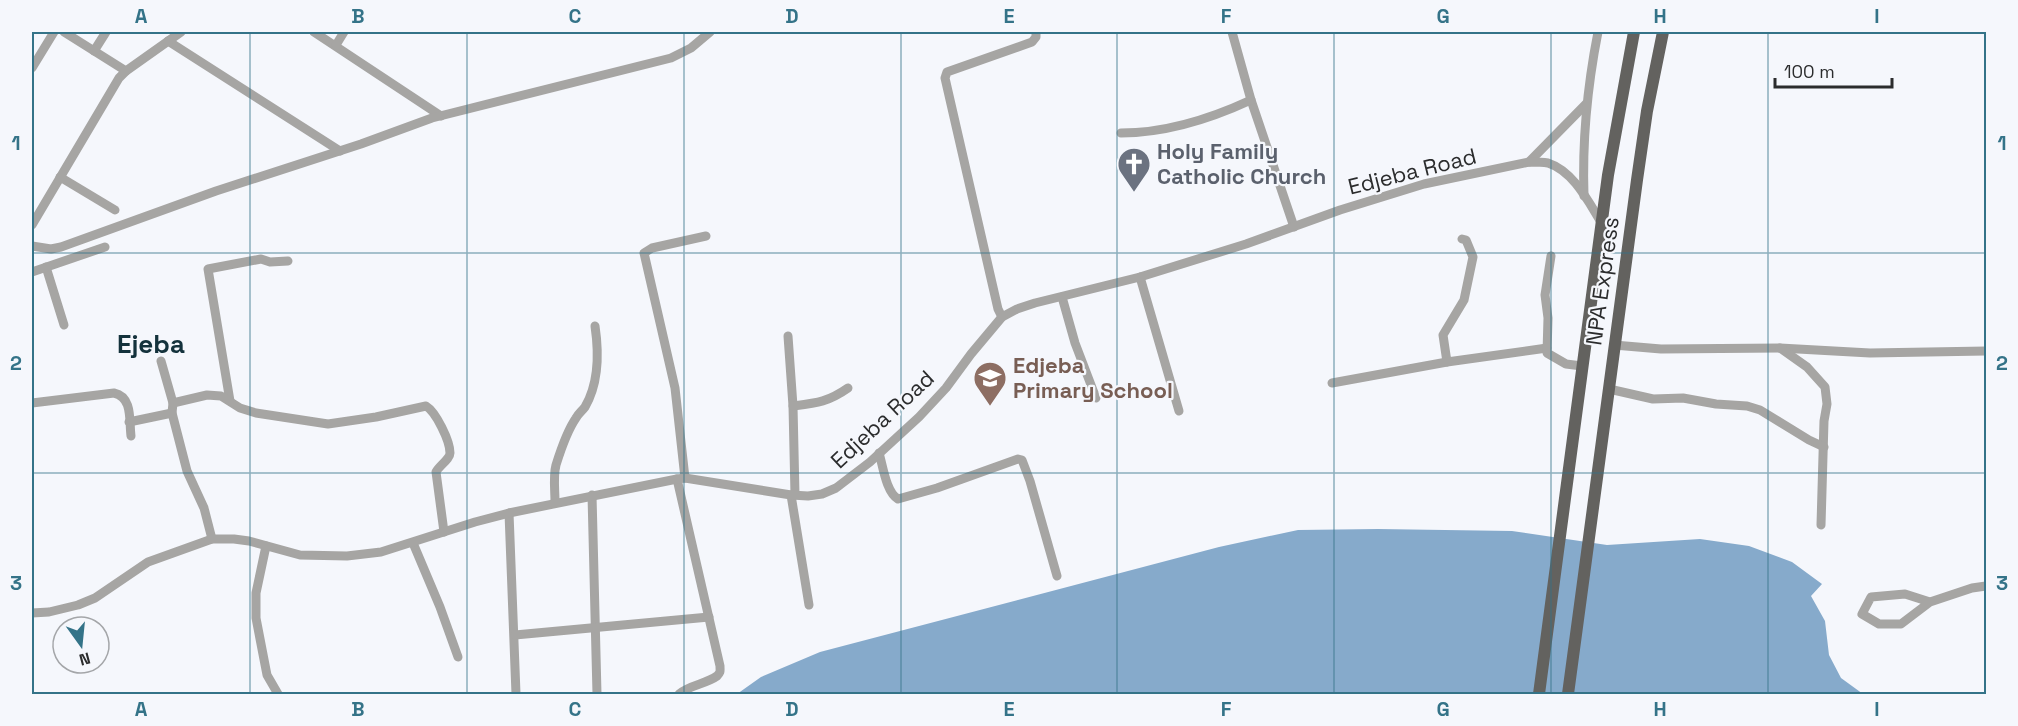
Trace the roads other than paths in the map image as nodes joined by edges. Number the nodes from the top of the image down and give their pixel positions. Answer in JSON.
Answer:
{"nodes":[{"id":1,"x":54,"y":32,"type":"edge"},
{"id":2,"x":64,"y":32,"type":"edge"},
{"id":3,"x":106,"y":32,"type":"edge"},
{"id":4,"x":181,"y":32,"type":"edge"},
{"id":5,"x":314,"y":32,"type":"edge"},
{"id":6,"x":344,"y":32,"type":"edge"},
{"id":7,"x":710,"y":32,"type":"edge"},
{"id":8,"x":1036,"y":32,"type":"edge"},
{"id":9,"x":1232,"y":32,"type":"edge"},
{"id":10,"x":1599,"y":32,"type":"edge"},
{"id":11,"x":1634,"y":32,"type":"edge"},
{"id":12,"x":1663,"y":32,"type":"edge"},
{"id":13,"x":168,"y":41,"type":"junction"},
{"id":14,"x":336,"y":45,"type":"junction"},
{"id":15,"x":94,"y":51,"type":"junction"},
{"id":16,"x":32,"y":68,"type":"edge"},
{"id":17,"x":126,"y":71,"type":"junction"},
{"id":18,"x":1251,"y":100,"type":"junction"},
{"id":19,"x":1586,"y":104,"type":"junction"},
{"id":20,"x":441,"y":116,"type":"junction"},
{"id":21,"x":1121,"y":133,"type":"dead end"},
{"id":22,"x":340,"y":151,"type":"junction"},
{"id":23,"x":1529,"y":162,"type":"junction"},
{"id":24,"x":60,"y":177,"type":"junction"},
{"id":25,"x":1584,"y":196,"type":"junction"},
{"id":26,"x":116,"y":210,"type":"dead end"},
{"id":27,"x":1601,"y":222,"type":"junction"},
{"id":28,"x":32,"y":225,"type":"edge"},
{"id":29,"x":1294,"y":226,"type":"junction"},
{"id":30,"x":706,"y":236,"type":"dead end"},
{"id":31,"x":1462,"y":239,"type":"dead end"},
{"id":32,"x":32,"y":246,"type":"edge"},
{"id":33,"x":105,"y":247,"type":"dead end"},
{"id":34,"x":1551,"y":256,"type":"dead end"},
{"id":35,"x":288,"y":261,"type":"dead end"},
{"id":36,"x":46,"y":267,"type":"junction"},
{"id":37,"x":32,"y":272,"type":"edge"},
{"id":38,"x":1140,"y":277,"type":"junction"},
{"id":39,"x":1062,"y":297,"type":"junction"},
{"id":40,"x":1002,"y":317,"type":"junction"},
{"id":41,"x":64,"y":325,"type":"dead end"},
{"id":42,"x":595,"y":326,"type":"dead end"},
{"id":43,"x":788,"y":336,"type":"dead end"},
{"id":44,"x":1614,"y":345,"type":"junction"},
{"id":45,"x":1547,"y":348,"type":"junction"},
{"id":46,"x":1780,"y":348,"type":"junction"},
{"id":47,"x":1986,"y":351,"type":"edge"},
{"id":48,"x":161,"y":361,"type":"dead end"},
{"id":49,"x":1447,"y":362,"type":"junction"},
{"id":50,"x":1582,"y":366,"type":"junction"},
{"id":51,"x":1332,"y":383,"type":"dead end"},
{"id":52,"x":848,"y":388,"type":"dead end"},
{"id":53,"x":1609,"y":389,"type":"junction"},
{"id":54,"x":1095,"y":398,"type":"dead end"},
{"id":55,"x":230,"y":401,"type":"junction"},
{"id":56,"x":32,"y":403,"type":"edge"},
{"id":57,"x":793,"y":405,"type":"junction"},
{"id":58,"x":173,"y":408,"type":"junction"},
{"id":59,"x":1179,"y":411,"type":"dead end"},
{"id":60,"x":129,"y":422,"type":"junction"},
{"id":61,"x":131,"y":436,"type":"dead end"},
{"id":62,"x":1824,"y":447,"type":"junction"},
{"id":63,"x":879,"y":453,"type":"junction"},
{"id":64,"x":681,"y":478,"type":"junction"},
{"id":65,"x":592,"y":495,"type":"junction"},
{"id":66,"x":793,"y":495,"type":"junction"},
{"id":67,"x":555,"y":502,"type":"junction"},
{"id":68,"x":509,"y":513,"type":"junction"},
{"id":69,"x":1821,"y":525,"type":"dead end"},
{"id":70,"x":444,"y":532,"type":"junction"},
{"id":71,"x":212,"y":539,"type":"junction"},
{"id":72,"x":413,"y":543,"type":"junction"},
{"id":73,"x":266,"y":546,"type":"junction"},
{"id":74,"x":1058,"y":576,"type":"dead end"},
{"id":75,"x":1986,"y":586,"type":"edge"},
{"id":76,"x":1930,"y":602,"type":"junction"},
{"id":77,"x":809,"y":605,"type":"dead end"},
{"id":78,"x":32,"y":613,"type":"edge"},
{"id":79,"x":709,"y":617,"type":"junction"},
{"id":80,"x":597,"y":627,"type":"junction"},
{"id":81,"x":515,"y":636,"type":"junction"},
{"id":82,"x":458,"y":657,"type":"dead end"},
{"id":83,"x":278,"y":694,"type":"edge"},
{"id":84,"x":516,"y":694,"type":"edge"},
{"id":85,"x":597,"y":694,"type":"edge"},
{"id":86,"x":679,"y":694,"type":"edge"},
{"id":87,"x":1539,"y":694,"type":"edge"},
{"id":88,"x":1568,"y":694,"type":"edge"}],
"edges":[{"from":1,"to":16,"type":"street"},
{"from":2,"to":15,"type":"street"},
{"from":3,"to":15,"type":"street"},
{"from":4,"to":13,"type":"street"},
{"from":5,"to":14,"type":"street"},
{"from":6,"to":14,"type":"street"},
{"from":7,"to":20,"type":"street"},
{"from":8,"to":40,"type":"street"},
{"from":9,"to":18,"type":"street"},
{"from":10,"to":19,"type":"street"},
{"from":11,"to":27,"type":"main road","name":"NPA Express"},
{"from":12,"to":44,"type":"main road","name":"NPA Express"},
{"from":13,"to":17,"type":"street"},
{"from":13,"to":22,"type":"street"},
{"from":14,"to":20,"type":"street"},
{"from":15,"to":17,"type":"street"},
{"from":17,"to":24,"type":"street"},
{"from":18,"to":21,"type":"street"},
{"from":18,"to":29,"type":"street"},
{"from":19,"to":23,"type":"street"},
{"from":19,"to":25,"type":"street"},
{"from":20,"to":22,"type":"street"},
{"from":22,"to":32,"type":"street"},
{"from":23,"to":25,"type":"street","name":"Edjeba Road"},
{"from":23,"to":29,"type":"street","name":"Edjeba Road"},
{"from":24,"to":26,"type":"street"},
{"from":24,"to":28,"type":"street"},
{"from":25,"to":27,"type":"street","name":"Edjeba Road"},
{"from":27,"to":50,"type":"main road","name":"NPA Express"},
{"from":29,"to":38,"type":"street","name":"Edjeba Road"},
{"from":30,"to":64,"type":"street"},
{"from":31,"to":49,"type":"street"},
{"from":33,"to":36,"type":"street"},
{"from":34,"to":45,"type":"street"},
{"from":35,"to":55,"type":"street"},
{"from":36,"to":37,"type":"street"},
{"from":36,"to":41,"type":"street"},
{"from":38,"to":39,"type":"street","name":"Edjeba Road"},
{"from":38,"to":59,"type":"street"},
{"from":39,"to":40,"type":"street","name":"Edjeba Road"},
{"from":39,"to":54,"type":"street"},
{"from":40,"to":63,"type":"street","name":"Edjeba Road"},
{"from":42,"to":67,"type":"street"},
{"from":43,"to":57,"type":"street"},
{"from":44,"to":46,"type":"street"},
{"from":44,"to":53,"type":"main road","name":"NPA Express"},
{"from":45,"to":49,"type":"street"},
{"from":45,"to":50,"type":"street"},
{"from":46,"to":47,"type":"street"},
{"from":46,"to":62,"type":"street"},
{"from":48,"to":58,"type":"street"},
{"from":49,"to":51,"type":"street"},
{"from":50,"to":87,"type":"main road","name":"NPA Express"},
{"from":52,"to":57,"type":"street"},
{"from":53,"to":62,"type":"street"},
{"from":53,"to":88,"type":"main road","name":"NPA Express"},
{"from":55,"to":58,"type":"street"},
{"from":55,"to":70,"type":"street"},
{"from":56,"to":60,"type":"street"},
{"from":57,"to":66,"type":"street"},
{"from":58,"to":60,"type":"street"},
{"from":58,"to":71,"type":"street"},
{"from":60,"to":61,"type":"street"},
{"from":62,"to":69,"type":"street"},
{"from":63,"to":66,"type":"street","name":"Edjeba Road"},
{"from":63,"to":74,"type":"street"},
{"from":64,"to":65,"type":"street","name":"Edjeba Road"},
{"from":64,"to":66,"type":"street","name":"Edjeba Road"},
{"from":64,"to":79,"type":"street"},
{"from":65,"to":67,"type":"street","name":"Edjeba Road"},
{"from":65,"to":80,"type":"street"},
{"from":66,"to":77,"type":"street"},
{"from":67,"to":68,"type":"street","name":"Edjeba Road"},
{"from":68,"to":70,"type":"street","name":"Edjeba Road"},
{"from":68,"to":81,"type":"street"},
{"from":70,"to":72,"type":"street","name":"Edjeba Road"},
{"from":71,"to":73,"type":"street","name":"Edjeba Road"},
{"from":71,"to":78,"type":"street","name":"Edjeba Road"},
{"from":72,"to":73,"type":"street","name":"Edjeba Road"},
{"from":72,"to":82,"type":"street"},
{"from":73,"to":83,"type":"street"},
{"from":75,"to":76,"type":"street"},
{"from":76,"to":76,"type":"street"},
{"from":79,"to":80,"type":"street"},
{"from":79,"to":86,"type":"street"},
{"from":80,"to":81,"type":"street"},
{"from":80,"to":85,"type":"street"},
{"from":81,"to":84,"type":"street"}]}
